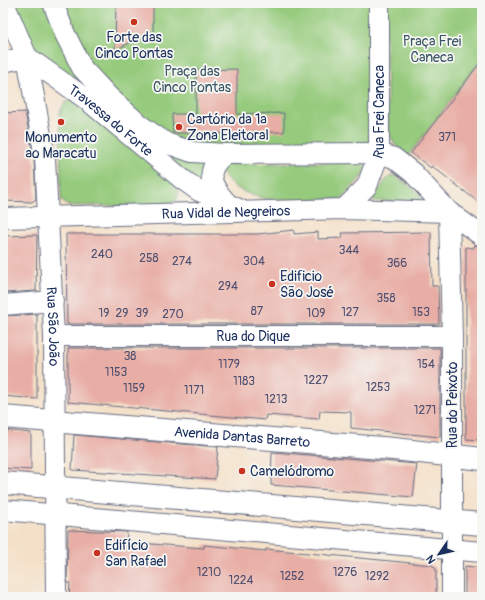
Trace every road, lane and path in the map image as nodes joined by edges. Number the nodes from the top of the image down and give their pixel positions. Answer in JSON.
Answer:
{"nodes":[{"id":1,"x":4,"y":3,"type":"edge"},
{"id":2,"x":54,"y":3,"type":"edge"},
{"id":3,"x":379,"y":3,"type":"edge"},
{"id":4,"x":27,"y":57,"type":"junction"},
{"id":5,"x":3,"y":62,"type":"edge"},
{"id":6,"x":379,"y":153,"type":"junction"},
{"id":7,"x":225,"y":154,"type":"junction"},
{"id":8,"x":237,"y":209,"type":"junction"},
{"id":9,"x":344,"y":209,"type":"junction"},
{"id":10,"x":448,"y":212,"type":"junction"},
{"id":11,"x":49,"y":216,"type":"junction"},
{"id":12,"x":3,"y":218,"type":"edge"},
{"id":13,"x":482,"y":236,"type":"edge"},
{"id":14,"x":53,"y":301,"type":"junction"},
{"id":15,"x":3,"y":305,"type":"edge"},
{"id":16,"x":54,"y":336,"type":"junction"},
{"id":17,"x":452,"y":336,"type":"junction"},
{"id":18,"x":3,"y":417,"type":"edge"},
{"id":19,"x":54,"y":421,"type":"junction"},
{"id":20,"x":452,"y":457,"type":"junction"},
{"id":21,"x":482,"y":459,"type":"edge"},
{"id":22,"x":3,"y":483,"type":"edge"},
{"id":23,"x":55,"y":487,"type":"junction"},
{"id":24,"x":3,"y":510,"type":"edge"},
{"id":25,"x":55,"y":515,"type":"junction"},
{"id":26,"x":452,"y":521,"type":"junction"},
{"id":27,"x":482,"y":524,"type":"edge"},
{"id":28,"x":452,"y":550,"type":"junction"},
{"id":29,"x":482,"y":552,"type":"edge"},
{"id":30,"x":56,"y":597,"type":"edge"},
{"id":31,"x":452,"y":597,"type":"edge"}],
"edges":[{"from":1,"to":4,"type":"street"},
{"from":2,"to":7,"type":"street"},
{"from":3,"to":6,"type":"street","name":"Rua Frei Caneca"},
{"from":4,"to":5,"type":"street"},
{"from":4,"to":8,"type":"street","name":"Travessa do Forte"},
{"from":4,"to":11,"type":"street","name":"Rua São João"},
{"from":6,"to":7,"type":"street"},
{"from":6,"to":9,"type":"street","name":"Rua Frei Caneca"},
{"from":6,"to":10,"type":"street"},
{"from":7,"to":8,"type":"street"},
{"from":8,"to":9,"type":"street","name":"Rua Vidal de Negreiros"},
{"from":8,"to":11,"type":"street","name":"Rua Vidal de Negreiros"},
{"from":9,"to":10,"type":"street","name":"Rua Vidal de Negreiros"},
{"from":10,"to":13,"type":"street"},
{"from":10,"to":17,"type":"street","name":"Rua do Peixoto"},
{"from":11,"to":12,"type":"street","name":"Rua Vidal de Negreiros"},
{"from":11,"to":14,"type":"street","name":"Rua São João"},
{"from":14,"to":15,"type":"street"},
{"from":14,"to":16,"type":"street","name":"Rua São João"},
{"from":16,"to":17,"type":"street","name":"Rua do Dique"},
{"from":16,"to":19,"type":"street","name":"Rua São João"},
{"from":17,"to":20,"type":"street","name":"Rua do Peixoto"},
{"from":18,"to":19,"type":"main road","name":"Avenida Dantas Barreto"},
{"from":19,"to":20,"type":"main road","name":"Avenida Dantas Barreto"},
{"from":19,"to":23,"type":"street","name":"Rua São João"},
{"from":20,"to":21,"type":"main road","name":"Avenida Dantas Barreto"},
{"from":20,"to":26,"type":"street","name":"Rua do Peixoto"},
{"from":22,"to":23,"type":"main road"},
{"from":23,"to":25,"type":"street","name":"Rua São João"},
{"from":23,"to":26,"type":"main road"},
{"from":24,"to":25,"type":"street"},
{"from":25,"to":28,"type":"street"},
{"from":25,"to":30,"type":"street","name":"Rua São João"},
{"from":26,"to":27,"type":"main road"},
{"from":26,"to":28,"type":"street","name":"Rua do Peixoto"},
{"from":28,"to":29,"type":"street"},
{"from":28,"to":31,"type":"street","name":"Rua do Peixoto"}]}
